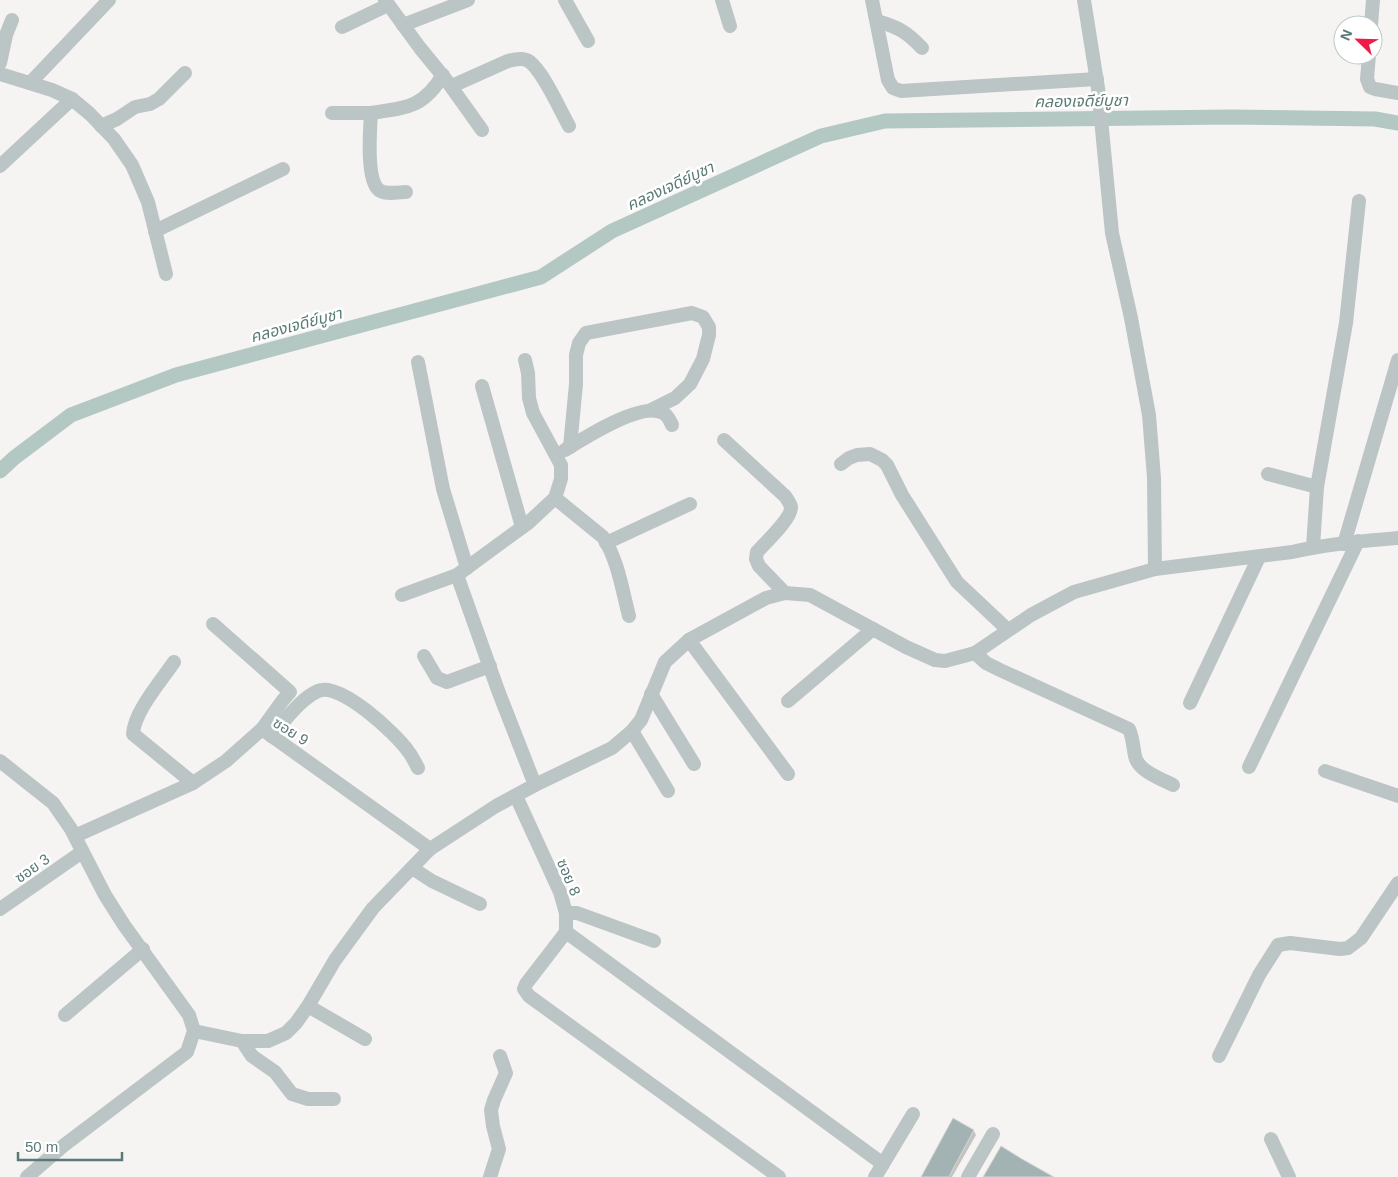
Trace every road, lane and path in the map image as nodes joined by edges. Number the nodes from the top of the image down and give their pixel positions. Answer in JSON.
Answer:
{"nodes":[{"id":1,"x":109,"y":0,"type":"edge"},
{"id":2,"x":468,"y":0,"type":"edge"},
{"id":3,"x":565,"y":0,"type":"edge"},
{"id":4,"x":722,"y":0,"type":"edge"},
{"id":5,"x":872,"y":0,"type":"edge"},
{"id":6,"x":1084,"y":0,"type":"edge"},
{"id":7,"x":1373,"y":0,"type":"edge"},
{"id":8,"x":386,"y":2,"type":"edge"},
{"id":9,"x":1372,"y":15,"type":"edge"},
{"id":10,"x":12,"y":20,"type":"dead end"},
{"id":11,"x":877,"y":21,"type":"junction"},
{"id":12,"x":403,"y":26,"type":"junction"},
{"id":13,"x":730,"y":26,"type":"dead end"},
{"id":14,"x":342,"y":27,"type":"dead end"},
{"id":15,"x":588,"y":40,"type":"dead end"},
{"id":16,"x":922,"y":48,"type":"dead end"},
{"id":17,"x":0,"y":63,"type":"edge"},
{"id":18,"x":1368,"y":65,"type":"edge"},
{"id":19,"x":185,"y":73,"type":"dead end"},
{"id":20,"x":0,"y":74,"type":"edge"},
{"id":21,"x":447,"y":81,"type":"junction"},
{"id":22,"x":30,"y":83,"type":"junction"},
{"id":23,"x":1097,"y":84,"type":"junction"},
{"id":24,"x":1398,"y":93,"type":"edge"},
{"id":25,"x":72,"y":99,"type":"junction"},
{"id":26,"x":371,"y":112,"type":"junction"},
{"id":27,"x":332,"y":113,"type":"dead end"},
{"id":28,"x":102,"y":126,"type":"junction"},
{"id":29,"x":569,"y":126,"type":"dead end"},
{"id":30,"x":482,"y":130,"type":"dead end"},
{"id":31,"x":0,"y":166,"type":"edge"},
{"id":32,"x":283,"y":169,"type":"dead end"},
{"id":33,"x":406,"y":192,"type":"dead end"},
{"id":34,"x":1359,"y":201,"type":"dead end"},
{"id":35,"x":155,"y":231,"type":"junction"},
{"id":36,"x":166,"y":274,"type":"dead end"},
{"id":37,"x":525,"y":360,"type":"dead end"},
{"id":38,"x":1398,"y":360,"type":"edge"},
{"id":39,"x":418,"y":362,"type":"dead end"},
{"id":40,"x":482,"y":386,"type":"dead end"},
{"id":41,"x":651,"y":410,"type":"junction"},
{"id":42,"x":672,"y":425,"type":"dead end"},
{"id":43,"x":724,"y":440,"type":"dead end"},
{"id":44,"x":570,"y":447,"type":"junction"},
{"id":45,"x":556,"y":456,"type":"junction"},
{"id":46,"x":841,"y":464,"type":"dead end"},
{"id":47,"x":1268,"y":474,"type":"dead end"},
{"id":48,"x":1317,"y":487,"type":"junction"},
{"id":49,"x":555,"y":498,"type":"junction"},
{"id":50,"x":690,"y":504,"type":"dead end"},
{"id":51,"x":522,"y":527,"type":"junction"},
{"id":52,"x":1398,"y":538,"type":"edge"},
{"id":53,"x":1358,"y":541,"type":"junction"},
{"id":54,"x":606,"y":543,"type":"junction"},
{"id":55,"x":1344,"y":544,"type":"junction"},
{"id":56,"x":1313,"y":547,"type":"junction"},
{"id":57,"x":1260,"y":557,"type":"junction"},
{"id":58,"x":1155,"y":569,"type":"junction"},
{"id":59,"x":462,"y":572,"type":"junction"},
{"id":60,"x":785,"y":593,"type":"junction"},
{"id":61,"x":402,"y":596,"type":"dead end"},
{"id":62,"x":629,"y":616,"type":"dead end"},
{"id":63,"x":213,"y":624,"type":"dead end"},
{"id":64,"x":873,"y":629,"type":"junction"},
{"id":65,"x":1008,"y":630,"type":"junction"},
{"id":66,"x":689,"y":640,"type":"junction"},
{"id":67,"x":975,"y":652,"type":"junction"},
{"id":68,"x":424,"y":656,"type":"dead end"},
{"id":69,"x":174,"y":662,"type":"dead end"},
{"id":70,"x":490,"y":666,"type":"junction"},
{"id":71,"x":651,"y":694,"type":"junction"},
{"id":72,"x":788,"y":701,"type":"dead end"},
{"id":73,"x":1190,"y":703,"type":"dead end"},
{"id":74,"x":632,"y":731,"type":"junction"},
{"id":75,"x":266,"y":732,"type":"junction"},
{"id":76,"x":0,"y":761,"type":"edge"},
{"id":77,"x":694,"y":764,"type":"dead end"},
{"id":78,"x":1250,"y":767,"type":"dead end"},
{"id":79,"x":418,"y":768,"type":"dead end"},
{"id":80,"x":1325,"y":772,"type":"dead end"},
{"id":81,"x":788,"y":774,"type":"dead end"},
{"id":82,"x":193,"y":783,"type":"junction"},
{"id":83,"x":535,"y":785,"type":"junction"},
{"id":84,"x":1173,"y":785,"type":"dead end"},
{"id":85,"x":668,"y":791,"type":"dead end"},
{"id":86,"x":516,"y":796,"type":"junction"},
{"id":87,"x":1398,"y":796,"type":"edge"},
{"id":88,"x":75,"y":836,"type":"junction"},
{"id":89,"x":430,"y":849,"type":"junction"},
{"id":90,"x":82,"y":852,"type":"junction"},
{"id":91,"x":412,"y":868,"type":"junction"},
{"id":92,"x":1398,"y":883,"type":"edge"},
{"id":93,"x":480,"y":904,"type":"dead end"},
{"id":94,"x":0,"y":909,"type":"edge"},
{"id":95,"x":566,"y":914,"type":"junction"},
{"id":96,"x":566,"y":932,"type":"junction"},
{"id":97,"x":654,"y":941,"type":"dead end"},
{"id":98,"x":143,"y":949,"type":"junction"},
{"id":99,"x":308,"y":1006,"type":"junction"},
{"id":100,"x":65,"y":1015,"type":"dead end"},
{"id":101,"x":194,"y":1031,"type":"junction"},
{"id":102,"x":365,"y":1039,"type":"dead end"},
{"id":103,"x":242,"y":1041,"type":"junction"},
{"id":104,"x":500,"y":1056,"type":"dead end"},
{"id":105,"x":1219,"y":1056,"type":"dead end"},
{"id":106,"x":334,"y":1099,"type":"dead end"},
{"id":107,"x":912,"y":1114,"type":"dead end"},
{"id":108,"x":993,"y":1134,"type":"dead end"},
{"id":109,"x":1271,"y":1139,"type":"dead end"},
{"id":110,"x":883,"y":1164,"type":"junction"},
{"id":111,"x":27,"y":1177,"type":"edge"},
{"id":112,"x":490,"y":1177,"type":"edge"},
{"id":113,"x":778,"y":1177,"type":"edge"},
{"id":114,"x":875,"y":1177,"type":"edge"},
{"id":115,"x":968,"y":1177,"type":"edge"},
{"id":116,"x":1289,"y":1177,"type":"edge"}],
"edges":[{"from":1,"to":22,"type":"street"},
{"from":2,"to":12,"type":"street"},
{"from":3,"to":15,"type":"street"},
{"from":4,"to":13,"type":"street"},
{"from":5,"to":11,"type":"street"},
{"from":6,"to":23,"type":"street"},
{"from":7,"to":9,"type":"street"},
{"from":8,"to":12,"type":"street"},
{"from":8,"to":14,"type":"street"},
{"from":10,"to":17,"type":"street"},
{"from":11,"to":16,"type":"street"},
{"from":11,"to":23,"type":"street"},
{"from":12,"to":21,"type":"street"},
{"from":18,"to":24,"type":"street"},
{"from":19,"to":28,"type":"street"},
{"from":20,"to":22,"type":"street"},
{"from":21,"to":26,"type":"street"},
{"from":21,"to":29,"type":"street"},
{"from":21,"to":30,"type":"street"},
{"from":22,"to":25,"type":"street"},
{"from":23,"to":58,"type":"street"},
{"from":25,"to":28,"type":"street"},
{"from":25,"to":31,"type":"street"},
{"from":26,"to":27,"type":"street"},
{"from":26,"to":33,"type":"street"},
{"from":28,"to":35,"type":"street"},
{"from":32,"to":35,"type":"street"},
{"from":34,"to":48,"type":"street"},
{"from":35,"to":36,"type":"street"},
{"from":37,"to":45,"type":"street"},
{"from":38,"to":55,"type":"street"},
{"from":39,"to":59,"type":"street"},
{"from":40,"to":51,"type":"street"},
{"from":41,"to":42,"type":"street"},
{"from":41,"to":44,"type":"street"},
{"from":41,"to":44,"type":"street"},
{"from":43,"to":60,"type":"street"},
{"from":44,"to":45,"type":"street"},
{"from":45,"to":49,"type":"street"},
{"from":46,"to":65,"type":"street"},
{"from":47,"to":48,"type":"street"},
{"from":48,"to":56,"type":"street"},
{"from":49,"to":51,"type":"street"},
{"from":49,"to":54,"type":"street"},
{"from":50,"to":54,"type":"street"},
{"from":51,"to":59,"type":"street"},
{"from":52,"to":53,"type":"street"},
{"from":53,"to":55,"type":"street"},
{"from":53,"to":78,"type":"street"},
{"from":54,"to":62,"type":"street"},
{"from":55,"to":56,"type":"street"},
{"from":56,"to":57,"type":"street"},
{"from":57,"to":58,"type":"street"},
{"from":57,"to":73,"type":"street"},
{"from":58,"to":65,"type":"street"},
{"from":59,"to":61,"type":"street"},
{"from":59,"to":70,"type":"street"},
{"from":60,"to":64,"type":"street"},
{"from":60,"to":66,"type":"street"},
{"from":63,"to":75,"type":"street"},
{"from":64,"to":67,"type":"street"},
{"from":64,"to":72,"type":"street"},
{"from":65,"to":67,"type":"street"},
{"from":66,"to":71,"type":"street"},
{"from":66,"to":81,"type":"street"},
{"from":67,"to":84,"type":"street"},
{"from":68,"to":70,"type":"street"},
{"from":69,"to":82,"type":"street"},
{"from":70,"to":83,"type":"street"},
{"from":71,"to":74,"type":"street"},
{"from":71,"to":77,"type":"street"},
{"from":74,"to":83,"type":"street"},
{"from":74,"to":85,"type":"street"},
{"from":75,"to":79,"type":"street"},
{"from":75,"to":82,"type":"street","name":"ซอย 9"},
{"from":75,"to":89,"type":"street","name":"ซอย 9"},
{"from":76,"to":88,"type":"street"},
{"from":80,"to":87,"type":"street"},
{"from":82,"to":88,"type":"street","name":"ซอย 9"},
{"from":83,"to":86,"type":"street"},
{"from":86,"to":89,"type":"street"},
{"from":86,"to":95,"type":"street","name":"ซอย 8"},
{"from":88,"to":90,"type":"street"},
{"from":89,"to":91,"type":"street"},
{"from":90,"to":94,"type":"street","name":"ซอย 3"},
{"from":90,"to":98,"type":"street"},
{"from":91,"to":93,"type":"street"},
{"from":91,"to":99,"type":"street"},
{"from":92,"to":105,"type":"street"},
{"from":95,"to":96,"type":"street"},
{"from":95,"to":97,"type":"street","name":"ซอย 8"},
{"from":96,"to":110,"type":"street"},
{"from":96,"to":113,"type":"street"},
{"from":98,"to":100,"type":"street"},
{"from":98,"to":101,"type":"street"},
{"from":99,"to":102,"type":"street"},
{"from":99,"to":103,"type":"street"},
{"from":101,"to":103,"type":"street"},
{"from":101,"to":111,"type":"street"},
{"from":103,"to":106,"type":"street"},
{"from":104,"to":112,"type":"street"},
{"from":107,"to":110,"type":"street"},
{"from":108,"to":115,"type":"street"},
{"from":109,"to":116,"type":"street"},
{"from":110,"to":114,"type":"street"}]}
